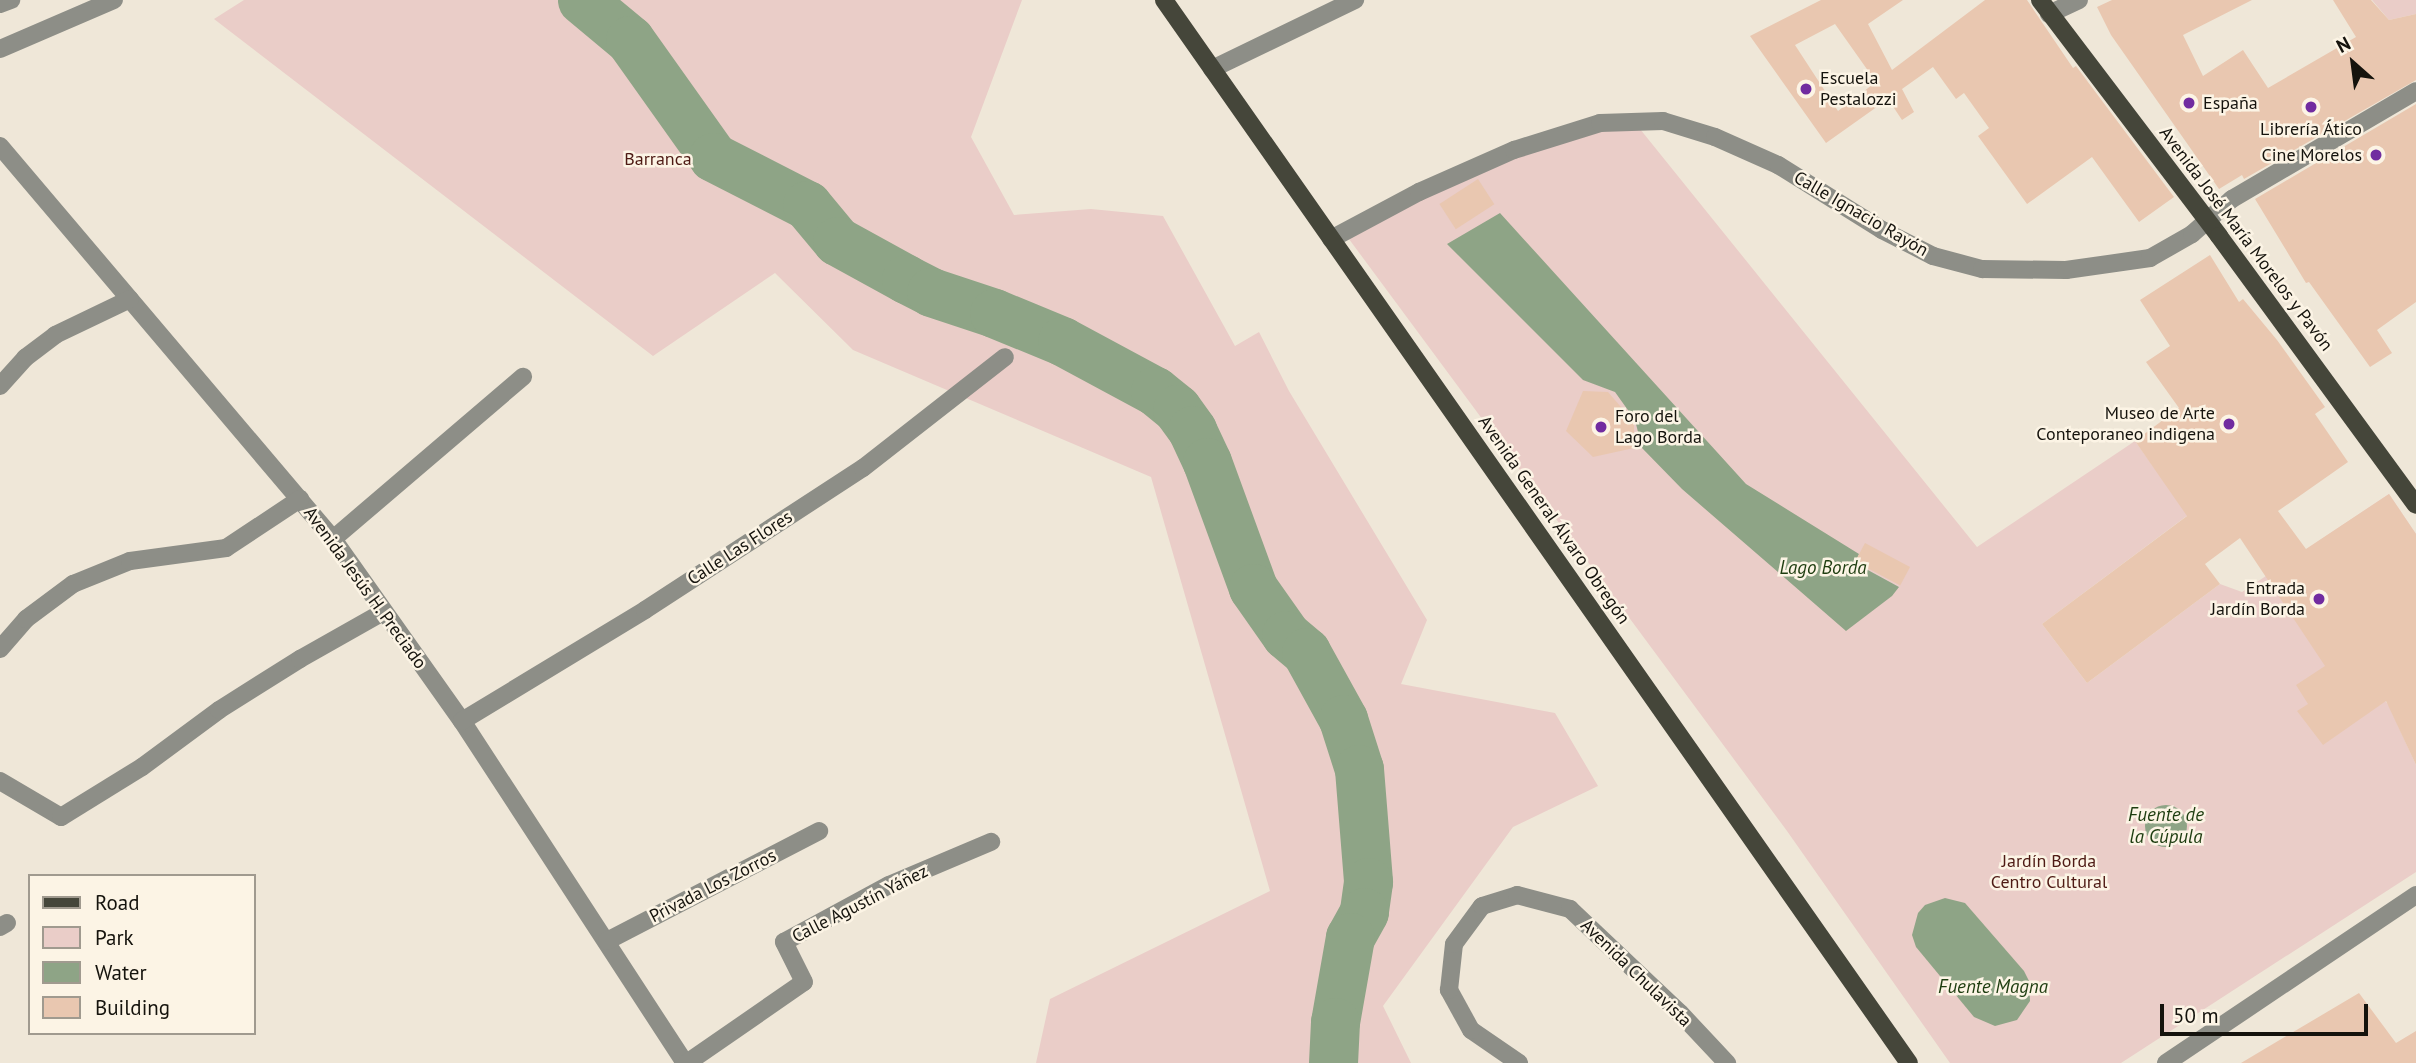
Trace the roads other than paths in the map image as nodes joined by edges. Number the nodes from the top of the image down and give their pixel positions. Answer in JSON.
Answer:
{"nodes":[{"id":1,"x":11,"y":0,"type":"edge"},
{"id":2,"x":114,"y":0,"type":"edge"},
{"id":3,"x":1164,"y":0,"type":"edge"},
{"id":4,"x":1355,"y":0,"type":"edge"},
{"id":5,"x":2079,"y":0,"type":"edge"},
{"id":6,"x":0,"y":4,"type":"edge"},
{"id":7,"x":2044,"y":7,"type":"edge"},
{"id":8,"x":0,"y":49,"type":"edge"},
{"id":9,"x":1212,"y":69,"type":"junction"},
{"id":10,"x":2416,"y":91,"type":"edge"},
{"id":11,"x":0,"y":146,"type":"edge"},
{"id":12,"x":2207,"y":221,"type":"junction"},
{"id":13,"x":1331,"y":239,"type":"junction"},
{"id":14,"x":130,"y":299,"type":"junction"},
{"id":15,"x":1005,"y":357,"type":"dead end"},
{"id":16,"x":523,"y":377,"type":"dead end"},
{"id":17,"x":0,"y":386,"type":"edge"},
{"id":18,"x":300,"y":499,"type":"junction"},
{"id":19,"x":2416,"y":505,"type":"edge"},
{"id":20,"x":333,"y":539,"type":"junction"},
{"id":21,"x":383,"y":612,"type":"junction"},
{"id":22,"x":0,"y":649,"type":"edge"},
{"id":23,"x":462,"y":721,"type":"junction"},
{"id":24,"x":0,"y":780,"type":"edge"},
{"id":25,"x":819,"y":831,"type":"dead end"},
{"id":26,"x":991,"y":842,"type":"dead end"},
{"id":27,"x":2416,"y":895,"type":"edge"},
{"id":28,"x":607,"y":941,"type":"junction"},
{"id":29,"x":686,"y":1063,"type":"edge"},
{"id":30,"x":1518,"y":1063,"type":"edge"},
{"id":31,"x":1727,"y":1063,"type":"edge"},
{"id":32,"x":1909,"y":1063,"type":"edge"},
{"id":33,"x":2165,"y":1063,"type":"edge"}],
"edges":[{"from":1,"to":6,"type":"street"},
{"from":2,"to":8,"type":"street"},
{"from":3,"to":9,"type":"main road","name":"Avenida General Álvaro Obregón"},
{"from":4,"to":9,"type":"street"},
{"from":5,"to":7,"type":"street"},
{"from":7,"to":12,"type":"main road","name":"Avenida José María Morelos y Pavón"},
{"from":9,"to":13,"type":"main road","name":"Avenida General Álvaro Obregón"},
{"from":10,"to":12,"type":"street","name":"Calle Ignacio Rayón"},
{"from":11,"to":14,"type":"street","name":"Avenida Jesús H. Preciado"},
{"from":12,"to":13,"type":"street","name":"Calle Ignacio Rayón"},
{"from":12,"to":19,"type":"main road","name":"Avenida José María Morelos y Pavón"},
{"from":13,"to":32,"type":"main road","name":"Avenida General Álvaro Obregón"},
{"from":14,"to":17,"type":"street"},
{"from":14,"to":18,"type":"street","name":"Avenida Jesús H. Preciado"},
{"from":15,"to":23,"type":"street","name":"Calle Las Flores"},
{"from":16,"to":20,"type":"street"},
{"from":18,"to":20,"type":"street","name":"Avenida Jesús H. Preciado"},
{"from":18,"to":22,"type":"street"},
{"from":20,"to":21,"type":"street","name":"Avenida Jesús H. Preciado"},
{"from":21,"to":23,"type":"street","name":"Avenida Jesús H. Preciado"},
{"from":21,"to":24,"type":"street"},
{"from":23,"to":28,"type":"street","name":"Avenida Jesús H. Preciado"},
{"from":25,"to":28,"type":"street","name":"Privada Los Zorros"},
{"from":26,"to":29,"type":"street","name":"Calle Agustín Yáñez"},
{"from":27,"to":33,"type":"street"},
{"from":28,"to":29,"type":"street","name":"Avenida Jesús H. Preciado"},
{"from":30,"to":31,"type":"street","name":"Avenida Chulavista"}]}
